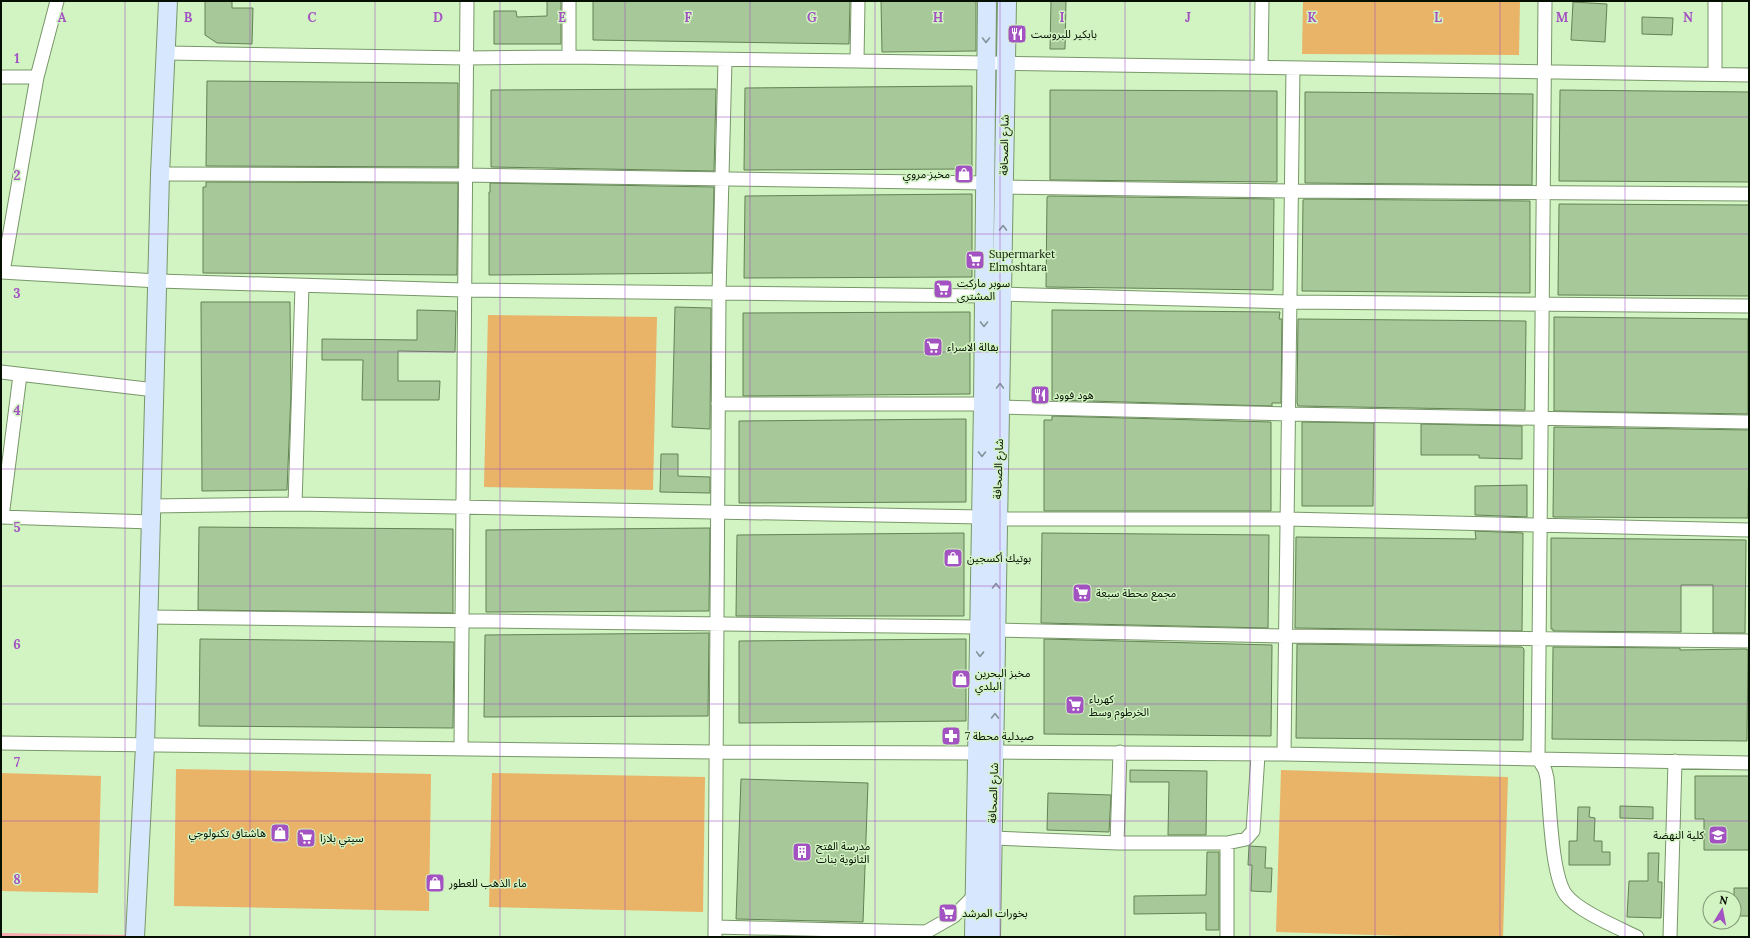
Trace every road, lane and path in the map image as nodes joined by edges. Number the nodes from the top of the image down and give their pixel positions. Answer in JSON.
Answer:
{"nodes":[{"id":1,"x":57,"y":1,"type":"edge"},
{"id":2,"x":168,"y":1,"type":"edge"},
{"id":3,"x":467,"y":1,"type":"edge"},
{"id":4,"x":569,"y":1,"type":"edge"},
{"id":5,"x":858,"y":1,"type":"edge"},
{"id":6,"x":987,"y":1,"type":"edge"},
{"id":7,"x":1006,"y":1,"type":"edge"},
{"id":8,"x":1262,"y":1,"type":"edge"},
{"id":9,"x":1545,"y":1,"type":"edge"},
{"id":10,"x":1715,"y":1,"type":"edge"},
{"id":11,"x":166,"y":52,"type":"junction"},
{"id":12,"x":568,"y":57,"type":"junction"},
{"id":13,"x":466,"y":58,"type":"junction"},
{"id":14,"x":724,"y":60,"type":"junction"},
{"id":15,"x":857,"y":61,"type":"junction"},
{"id":16,"x":1006,"y":63,"type":"junction"},
{"id":17,"x":986,"y":64,"type":"junction"},
{"id":18,"x":1261,"y":67,"type":"junction"},
{"id":19,"x":1293,"y":68,"type":"junction"},
{"id":20,"x":1546,"y":71,"type":"junction"},
{"id":21,"x":1714,"y":74,"type":"junction"},
{"id":22,"x":1749,"y":75,"type":"edge"},
{"id":23,"x":1,"y":77,"type":"edge"},
{"id":24,"x":38,"y":77,"type":"junction"},
{"id":25,"x":160,"y":174,"type":"junction"},
{"id":26,"x":465,"y":175,"type":"junction"},
{"id":27,"x":721,"y":180,"type":"junction"},
{"id":28,"x":985,"y":183,"type":"junction"},
{"id":29,"x":1003,"y":186,"type":"junction"},
{"id":30,"x":1291,"y":191,"type":"junction"},
{"id":31,"x":1544,"y":192,"type":"junction"},
{"id":32,"x":1749,"y":194,"type":"edge"},
{"id":33,"x":2,"y":272,"type":"edge"},
{"id":34,"x":158,"y":281,"type":"junction"},
{"id":35,"x":302,"y":286,"type":"junction"},
{"id":36,"x":463,"y":290,"type":"junction"},
{"id":37,"x":719,"y":293,"type":"junction"},
{"id":38,"x":993,"y":295,"type":"junction"},
{"id":39,"x":1290,"y":302,"type":"junction"},
{"id":40,"x":1543,"y":305,"type":"junction"},
{"id":41,"x":1749,"y":306,"type":"edge"},
{"id":42,"x":1,"y":372,"type":"edge"},
{"id":43,"x":20,"y":374,"type":"junction"},
{"id":44,"x":155,"y":390,"type":"junction"},
{"id":45,"x":718,"y":404,"type":"junction"},
{"id":46,"x":992,"y":405,"type":"junction"},
{"id":47,"x":1288,"y":414,"type":"junction"},
{"id":48,"x":1542,"y":418,"type":"junction"},
{"id":49,"x":1749,"y":422,"type":"edge"},
{"id":50,"x":296,"y":504,"type":"junction"},
{"id":51,"x":464,"y":508,"type":"junction"},
{"id":52,"x":717,"y":513,"type":"junction"},
{"id":53,"x":151,"y":514,"type":"junction"},
{"id":54,"x":1,"y":517,"type":"edge"},
{"id":55,"x":989,"y":518,"type":"junction"},
{"id":56,"x":1286,"y":519,"type":"junction"},
{"id":57,"x":1540,"y":526,"type":"junction"},
{"id":58,"x":1749,"y":530,"type":"edge"},
{"id":59,"x":149,"y":617,"type":"junction"},
{"id":60,"x":461,"y":620,"type":"junction"},
{"id":61,"x":716,"y":624,"type":"junction"},
{"id":62,"x":988,"y":628,"type":"junction"},
{"id":63,"x":1285,"y":636,"type":"junction"},
{"id":64,"x":1539,"y":639,"type":"junction"},
{"id":65,"x":1749,"y":641,"type":"edge"},
{"id":66,"x":1,"y":743,"type":"edge"},
{"id":67,"x":145,"y":746,"type":"junction"},
{"id":68,"x":461,"y":749,"type":"junction"},
{"id":69,"x":715,"y":752,"type":"junction"},
{"id":70,"x":986,"y":752,"type":"junction"},
{"id":71,"x":1120,"y":752,"type":"junction"},
{"id":72,"x":1284,"y":754,"type":"junction"},
{"id":73,"x":1258,"y":755,"type":"junction"},
{"id":74,"x":1538,"y":758,"type":"junction"},
{"id":75,"x":1675,"y":761,"type":"junction"},
{"id":76,"x":1749,"y":763,"type":"edge"},
{"id":77,"x":992,"y":838,"type":"junction"},
{"id":78,"x":1117,"y":843,"type":"junction"},
{"id":79,"x":1227,"y":844,"type":"junction"},
{"id":80,"x":991,"y":880,"type":"junction"},
{"id":81,"x":973,"y":897,"type":"junction"},
{"id":82,"x":715,"y":932,"type":"edge"},
{"id":83,"x":971,"y":932,"type":"edge"},
{"id":84,"x":135,"y":937,"type":"edge"},
{"id":85,"x":991,"y":937,"type":"edge"},
{"id":86,"x":1227,"y":937,"type":"edge"},
{"id":87,"x":1637,"y":937,"type":"edge"},
{"id":88,"x":1670,"y":937,"type":"edge"}],
"edges":[{"from":1,"to":24,"type":"street"},
{"from":2,"to":11,"type":"main road"},
{"from":3,"to":13,"type":"street"},
{"from":4,"to":12,"type":"street"},
{"from":5,"to":15,"type":"street"},
{"from":6,"to":17,"type":"main road","name":"شارع الصحافة","one_way":true},
{"from":7,"to":16,"type":"main road","name":"شارع الصحافة"},
{"from":8,"to":18,"type":"street"},
{"from":9,"to":20,"type":"street"},
{"from":10,"to":21,"type":"street"},
{"from":11,"to":13,"type":"street"},
{"from":11,"to":25,"type":"main road"},
{"from":12,"to":13,"type":"street"},
{"from":12,"to":14,"type":"street"},
{"from":13,"to":26,"type":"street"},
{"from":14,"to":15,"type":"street"},
{"from":14,"to":27,"type":"street"},
{"from":15,"to":17,"type":"street"},
{"from":16,"to":17,"type":"street"},
{"from":16,"to":18,"type":"street"},
{"from":16,"to":29,"type":"main road","name":"شارع الصحافة"},
{"from":17,"to":28,"type":"main road","name":"شارع الصحافة"},
{"from":18,"to":19,"type":"street"},
{"from":19,"to":20,"type":"street"},
{"from":19,"to":30,"type":"street"},
{"from":20,"to":21,"type":"street"},
{"from":20,"to":31,"type":"street"},
{"from":21,"to":22,"type":"street"},
{"from":23,"to":24,"type":"street"},
{"from":24,"to":33,"type":"street"},
{"from":25,"to":26,"type":"street"},
{"from":25,"to":34,"type":"main road"},
{"from":26,"to":27,"type":"street"},
{"from":26,"to":36,"type":"street"},
{"from":27,"to":28,"type":"street"},
{"from":27,"to":37,"type":"street"},
{"from":28,"to":38,"type":"main road","name":"شارع الصحافة"},
{"from":29,"to":30,"type":"street"},
{"from":38,"to":29,"type":"main road","name":"شارع الصحافة","one_way":true},
{"from":30,"to":31,"type":"street"},
{"from":30,"to":39,"type":"street"},
{"from":31,"to":32,"type":"street"},
{"from":31,"to":40,"type":"street"},
{"from":33,"to":34,"type":"street"},
{"from":34,"to":35,"type":"street"},
{"from":34,"to":44,"type":"main road"},
{"from":35,"to":36,"type":"street"},
{"from":35,"to":50,"type":"street"},
{"from":36,"to":37,"type":"street"},
{"from":36,"to":51,"type":"street"},
{"from":37,"to":38,"type":"street"},
{"from":37,"to":45,"type":"street"},
{"from":38,"to":39,"type":"street"},
{"from":38,"to":46,"type":"main road","name":"شارع الصحافة"},
{"from":39,"to":40,"type":"street"},
{"from":39,"to":47,"type":"street"},
{"from":40,"to":41,"type":"street"},
{"from":40,"to":48,"type":"street"},
{"from":42,"to":43,"type":"street"},
{"from":43,"to":44,"type":"street"},
{"from":43,"to":54,"type":"street"},
{"from":44,"to":53,"type":"main road"},
{"from":45,"to":46,"type":"street"},
{"from":45,"to":52,"type":"street"},
{"from":46,"to":47,"type":"street"},
{"from":46,"to":55,"type":"main road","name":"شارع الصحافة"},
{"from":47,"to":48,"type":"street"},
{"from":47,"to":56,"type":"street"},
{"from":48,"to":49,"type":"street"},
{"from":48,"to":57,"type":"street"},
{"from":50,"to":51,"type":"street"},
{"from":50,"to":53,"type":"street"},
{"from":51,"to":52,"type":"street"},
{"from":51,"to":60,"type":"street"},
{"from":52,"to":55,"type":"street"},
{"from":52,"to":61,"type":"street"},
{"from":53,"to":54,"type":"street"},
{"from":53,"to":59,"type":"main road"},
{"from":55,"to":56,"type":"street"},
{"from":55,"to":62,"type":"main road","name":"شارع الصحافة"},
{"from":56,"to":57,"type":"street"},
{"from":56,"to":63,"type":"street"},
{"from":57,"to":58,"type":"street"},
{"from":57,"to":64,"type":"street"},
{"from":59,"to":60,"type":"street"},
{"from":59,"to":67,"type":"main road"},
{"from":60,"to":61,"type":"street"},
{"from":60,"to":68,"type":"street"},
{"from":61,"to":62,"type":"street"},
{"from":61,"to":69,"type":"street"},
{"from":62,"to":63,"type":"street"},
{"from":62,"to":70,"type":"main road","name":"شارع الصحافة"},
{"from":63,"to":64,"type":"street"},
{"from":63,"to":72,"type":"street"},
{"from":64,"to":65,"type":"street"},
{"from":64,"to":74,"type":"street"},
{"from":66,"to":67,"type":"street"},
{"from":67,"to":68,"type":"street"},
{"from":67,"to":84,"type":"main road"},
{"from":68,"to":69,"type":"street"},
{"from":69,"to":70,"type":"street"},
{"from":69,"to":82,"type":"street"},
{"from":70,"to":71,"type":"street"},
{"from":70,"to":77,"type":"main road","name":"شارع الصحافة"},
{"from":70,"to":81,"type":"main road","name":"شارع الصحافة"},
{"from":71,"to":73,"type":"street"},
{"from":71,"to":78,"type":"street"},
{"from":72,"to":73,"type":"street"},
{"from":72,"to":74,"type":"street"},
{"from":73,"to":79,"type":"street"},
{"from":74,"to":75,"type":"street"},
{"from":74,"to":87,"type":"street"},
{"from":75,"to":76,"type":"street"},
{"from":75,"to":88,"type":"street"},
{"from":77,"to":78,"type":"street"},
{"from":77,"to":80,"type":"main road","name":"شارع الصحافة"},
{"from":78,"to":79,"type":"street"},
{"from":79,"to":86,"type":"street"},
{"from":80,"to":81,"type":"street"},
{"from":80,"to":85,"type":"main road","name":"شارع الصحافة"},
{"from":81,"to":82,"type":"street"},
{"from":81,"to":83,"type":"main road","name":"شارع الصحافة"}]}
